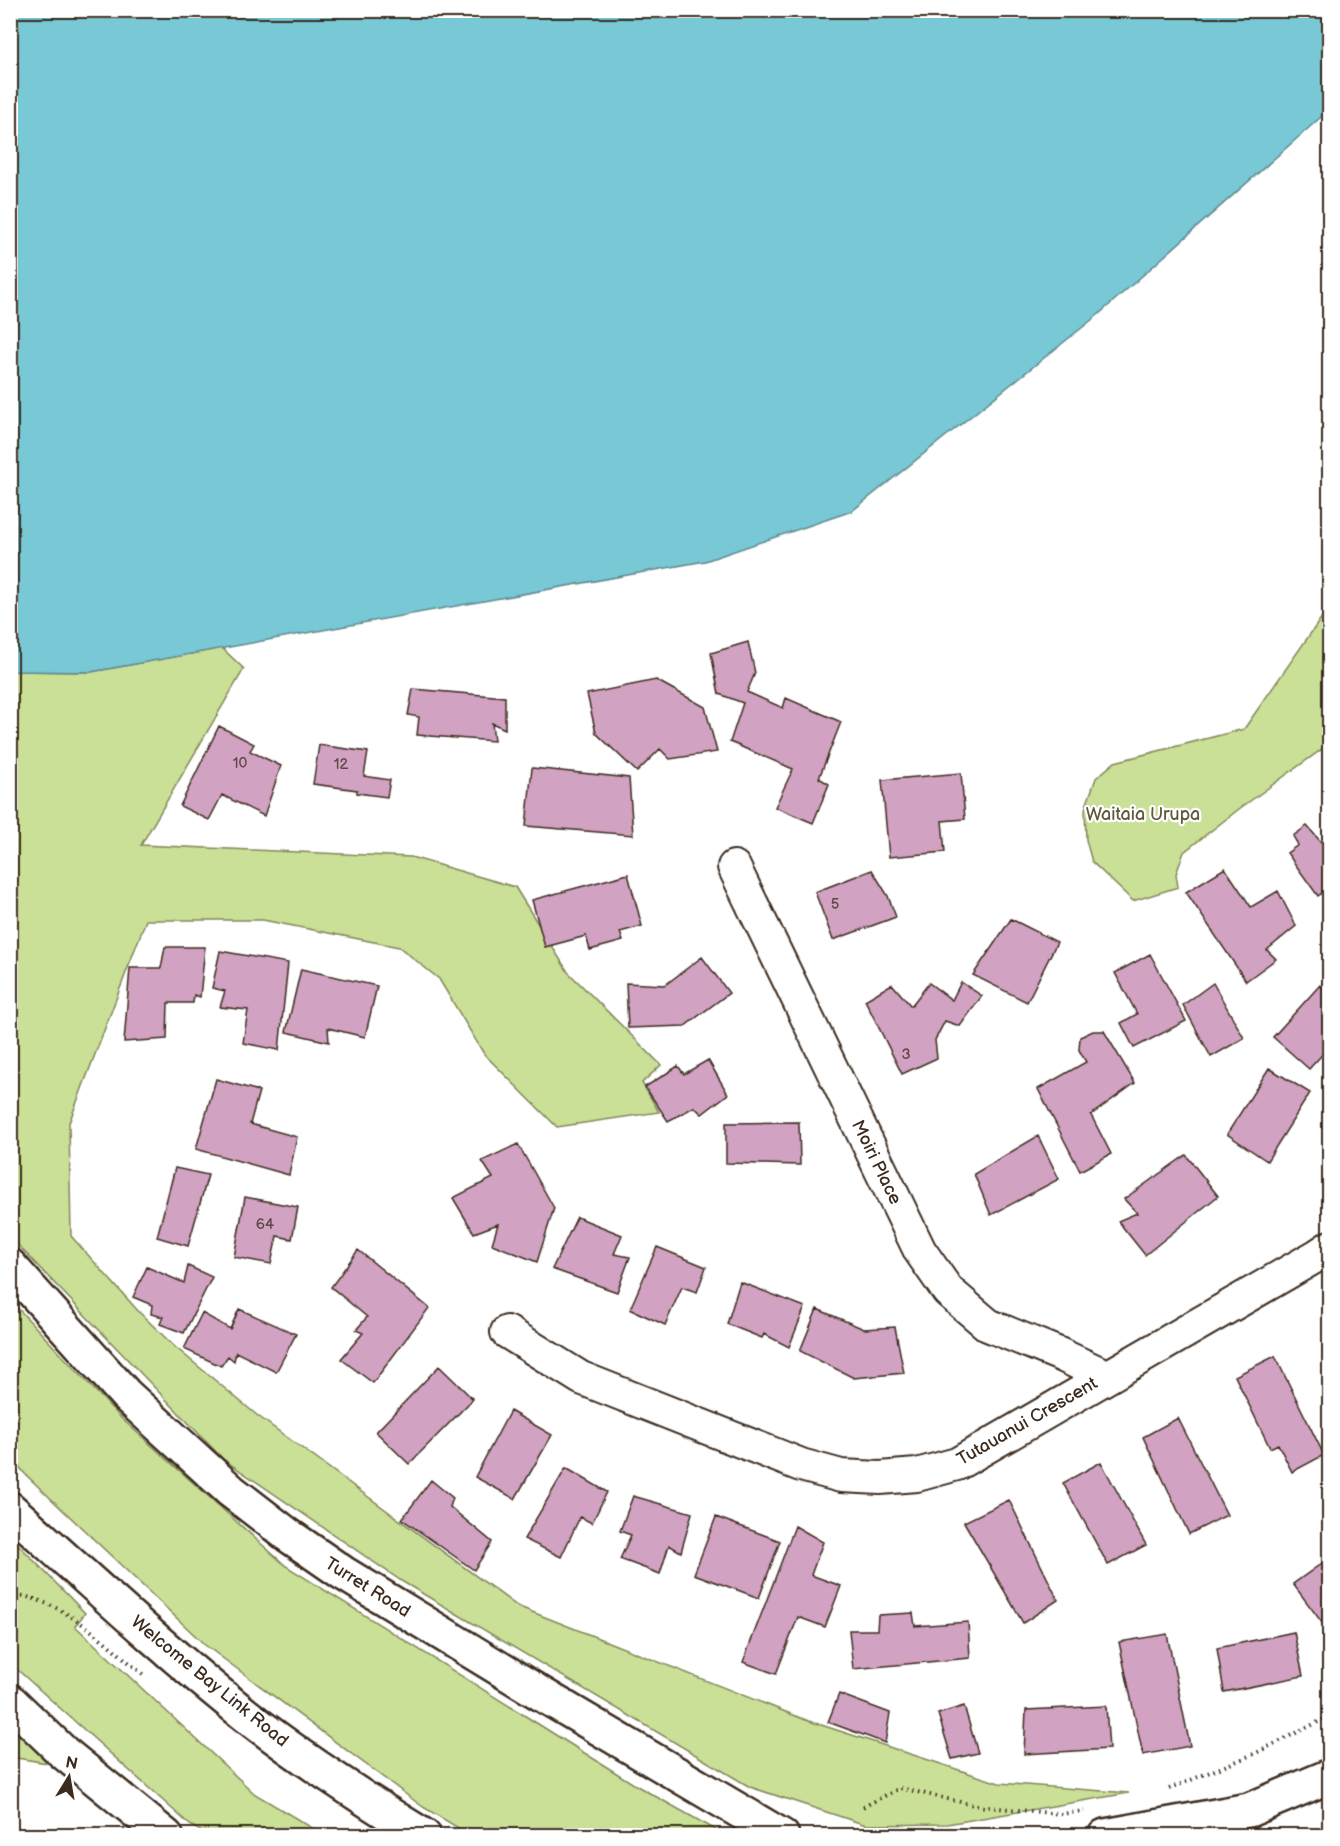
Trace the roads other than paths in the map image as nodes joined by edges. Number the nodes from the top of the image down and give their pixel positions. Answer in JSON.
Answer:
{"nodes":[{"id":1,"x":734,"y":867,"type":"dead end"},
{"id":2,"x":1329,"y":1247,"type":"edge"},
{"id":3,"x":10,"y":1266,"type":"edge"},
{"id":4,"x":507,"y":1332,"type":"dead end"},
{"id":5,"x":1106,"y":1376,"type":"junction"},
{"id":6,"x":10,"y":1509,"type":"edge"},
{"id":7,"x":10,"y":1701,"type":"edge"},
{"id":8,"x":1329,"y":1776,"type":"edge"},
{"id":9,"x":1249,"y":1810,"type":"junction"},
{"id":10,"x":1100,"y":1822,"type":"edge"},
{"id":11,"x":166,"y":1836,"type":"edge"},
{"id":12,"x":424,"y":1836,"type":"edge"},
{"id":13,"x":782,"y":1836,"type":"edge"},
{"id":14,"x":1225,"y":1836,"type":"edge"}],
"edges":[{"from":1,"to":5,"type":"street","name":"Moiri Place"},
{"from":2,"to":5,"type":"street","name":"Tutauanui Crescent"},
{"from":3,"to":13,"type":"main road","name":"Turret Road"},
{"from":4,"to":5,"type":"street","name":"Tutauanui Crescent"},
{"from":6,"to":12,"type":"main road","name":"Welcome Bay Link Road"},
{"from":7,"to":11,"type":"main road"},
{"from":8,"to":9,"type":"main road"},
{"from":9,"to":10,"type":"main road"},
{"from":9,"to":14,"type":"main road"}]}
